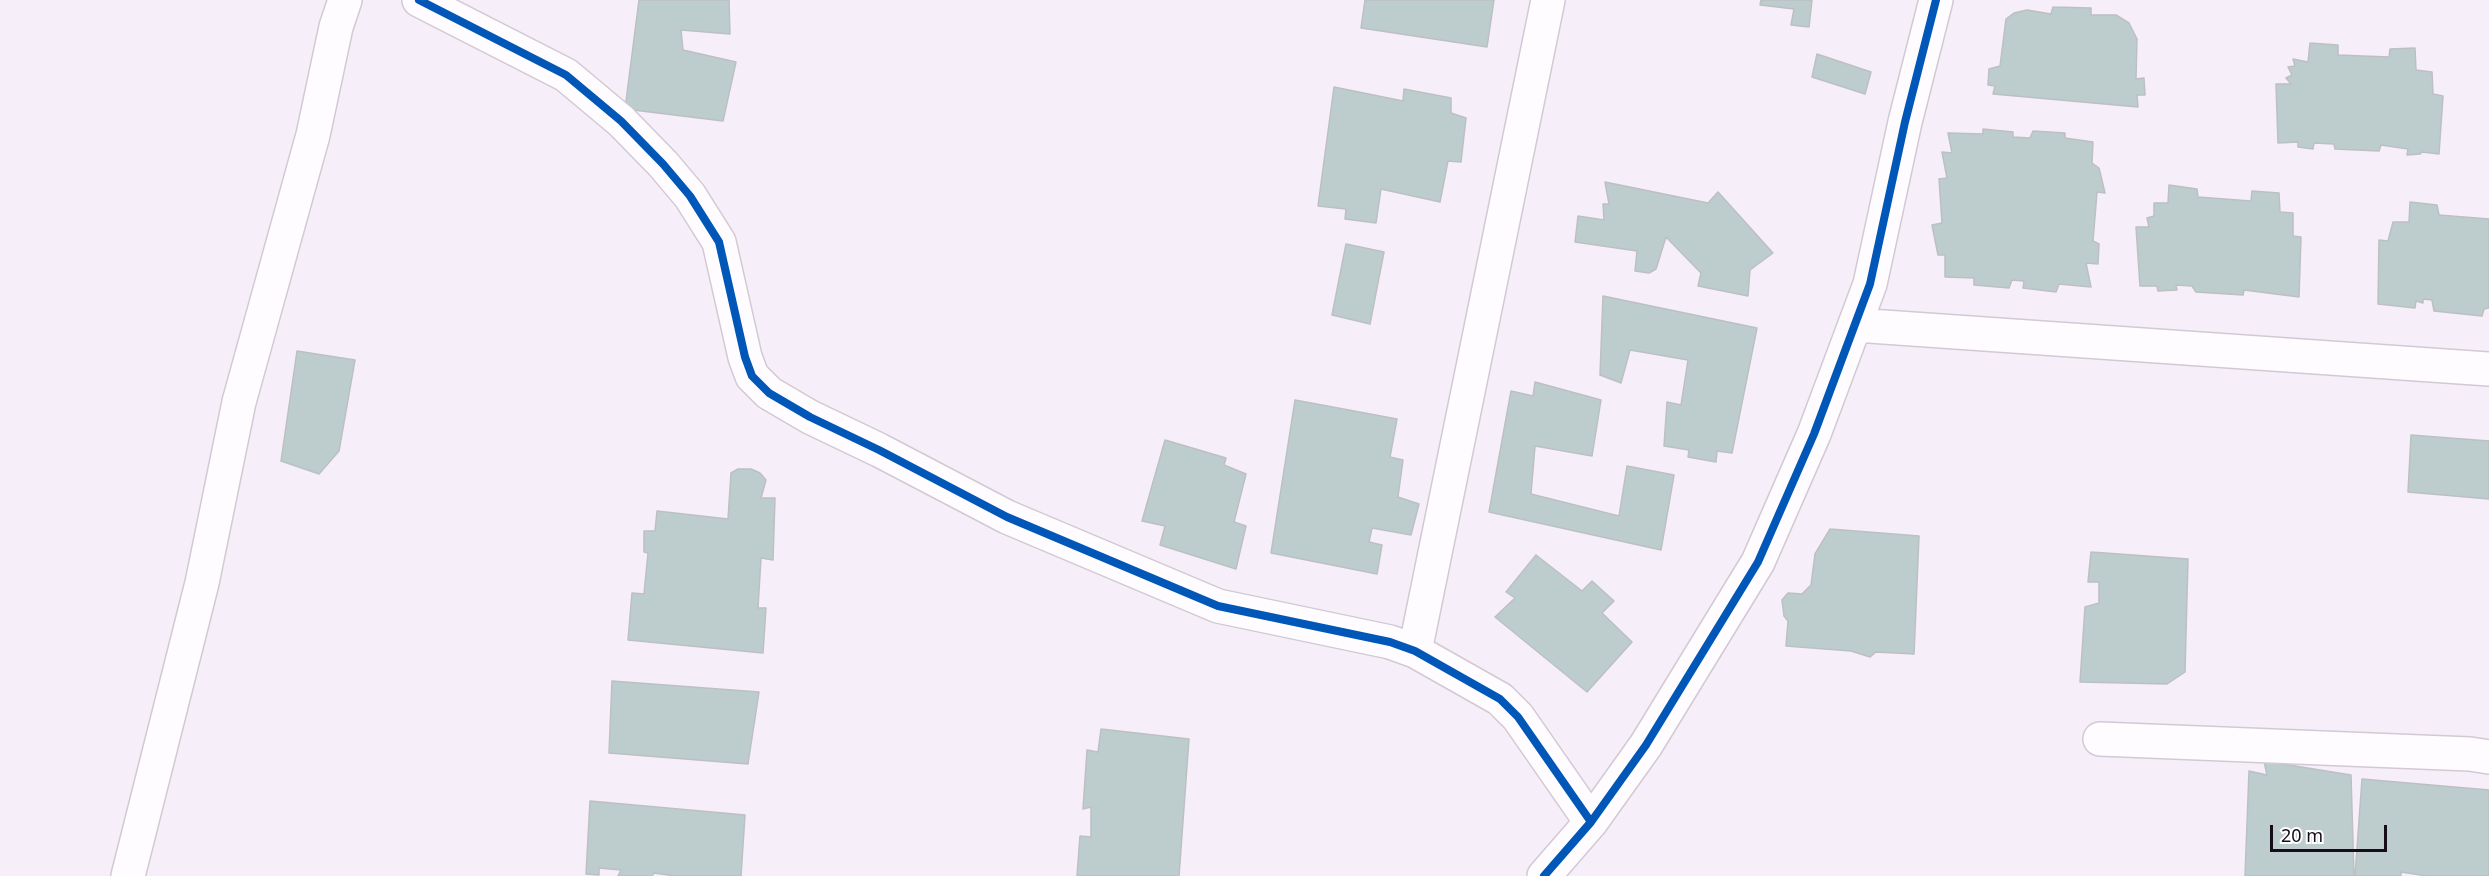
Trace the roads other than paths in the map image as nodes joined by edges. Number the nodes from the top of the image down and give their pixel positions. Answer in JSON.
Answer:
{"nodes":[{"id":1,"x":345,"y":0,"type":"edge"},
{"id":2,"x":419,"y":0,"type":"edge"},
{"id":3,"x":1548,"y":0,"type":"edge"},
{"id":4,"x":1936,"y":0,"type":"edge"},
{"id":5,"x":1855,"y":325,"type":"junction"},
{"id":6,"x":2489,"y":369,"type":"edge"},
{"id":7,"x":1415,"y":651,"type":"junction"},
{"id":8,"x":2100,"y":739,"type":"dead end"},
{"id":9,"x":2489,"y":757,"type":"edge"},
{"id":10,"x":1591,"y":822,"type":"junction"},
{"id":11,"x":128,"y":876,"type":"edge"},
{"id":12,"x":1544,"y":876,"type":"edge"}],
"edges":[{"from":1,"to":11,"type":"street"},
{"from":2,"to":7,"type":"street"},
{"from":3,"to":7,"type":"street"},
{"from":4,"to":5,"type":"street"},
{"from":5,"to":6,"type":"street"},
{"from":5,"to":10,"type":"street"},
{"from":7,"to":10,"type":"street"},
{"from":8,"to":9,"type":"street"},
{"from":10,"to":12,"type":"street"}]}
